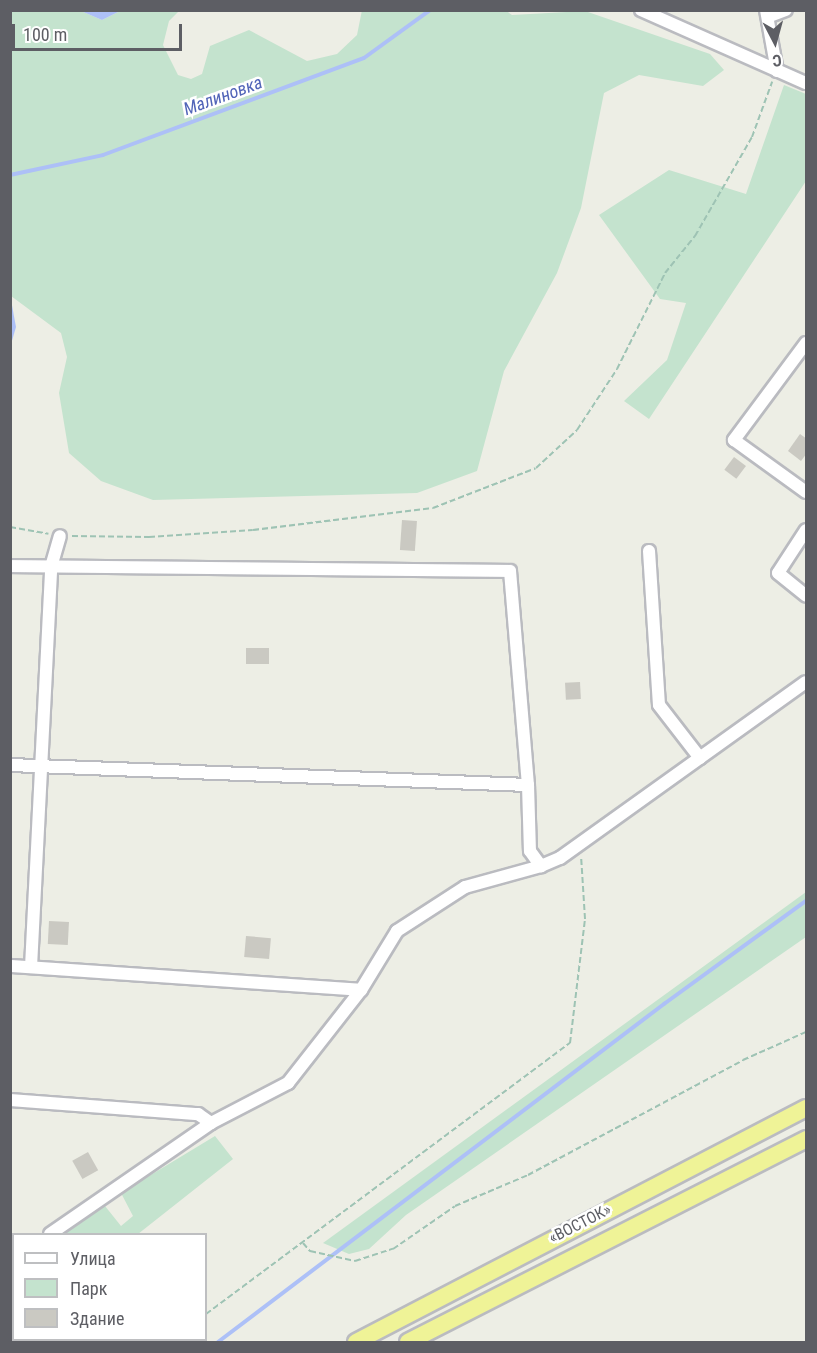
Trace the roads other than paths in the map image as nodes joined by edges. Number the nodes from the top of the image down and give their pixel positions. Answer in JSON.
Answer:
{"nodes":[{"id":1,"x":641,"y":10,"type":"edge"},
{"id":2,"x":786,"y":10,"type":"edge"},
{"id":3,"x":768,"y":13,"type":"edge"},
{"id":4,"x":777,"y":71,"type":"junction"},
{"id":5,"x":807,"y":83,"type":"edge"},
{"id":6,"x":807,"y":343,"type":"edge"},
{"id":7,"x":807,"y":492,"type":"edge"},
{"id":8,"x":807,"y":530,"type":"edge"},
{"id":9,"x":60,"y":536,"type":"road end"},
{"id":10,"x":648,"y":551,"type":"dead end"},
{"id":11,"x":10,"y":566,"type":"edge"},
{"id":12,"x":51,"y":567,"type":"junction"},
{"id":13,"x":807,"y":596,"type":"edge"},
{"id":14,"x":807,"y":682,"type":"edge"},
{"id":15,"x":700,"y":758,"type":"junction"},
{"id":16,"x":10,"y":765,"type":"edge"},
{"id":17,"x":41,"y":765,"type":"junction"},
{"id":18,"x":528,"y":785,"type":"junction"},
{"id":19,"x":541,"y":866,"type":"junction"},
{"id":20,"x":10,"y":966,"type":"edge"},
{"id":21,"x":31,"y":967,"type":"junction"},
{"id":22,"x":361,"y":990,"type":"junction"},
{"id":23,"x":10,"y":1100,"type":"edge"},
{"id":24,"x":807,"y":1108,"type":"edge"},
{"id":25,"x":211,"y":1123,"type":"junction"},
{"id":26,"x":807,"y":1139,"type":"edge"},
{"id":27,"x":51,"y":1233,"type":"edge"},
{"id":28,"x":356,"y":1342,"type":"edge"},
{"id":29,"x":408,"y":1342,"type":"edge"}],
"edges":[{"from":1,"to":4,"type":"street"},
{"from":2,"to":3,"type":"street"},
{"from":3,"to":4,"type":"street"},
{"from":4,"to":5,"type":"street"},
{"from":6,"to":7,"type":"street"},
{"from":8,"to":13,"type":"street"},
{"from":9,"to":12,"type":"street"},
{"from":10,"to":15,"type":"street"},
{"from":11,"to":12,"type":"street"},
{"from":12,"to":17,"type":"street"},
{"from":12,"to":18,"type":"street"},
{"from":14,"to":15,"type":"street"},
{"from":15,"to":19,"type":"street"},
{"from":16,"to":17,"type":"street"},
{"from":17,"to":18,"type":"street"},
{"from":17,"to":21,"type":"street"},
{"from":18,"to":19,"type":"street"},
{"from":19,"to":22,"type":"street"},
{"from":20,"to":21,"type":"street"},
{"from":21,"to":22,"type":"street"},
{"from":22,"to":25,"type":"street"},
{"from":23,"to":25,"type":"street"},
{"from":24,"to":28,"type":"highway","name":"«ВОСТОК»"},
{"from":25,"to":27,"type":"street"},
{"from":26,"to":29,"type":"highway","name":"«ВОСТОК»"}]}
